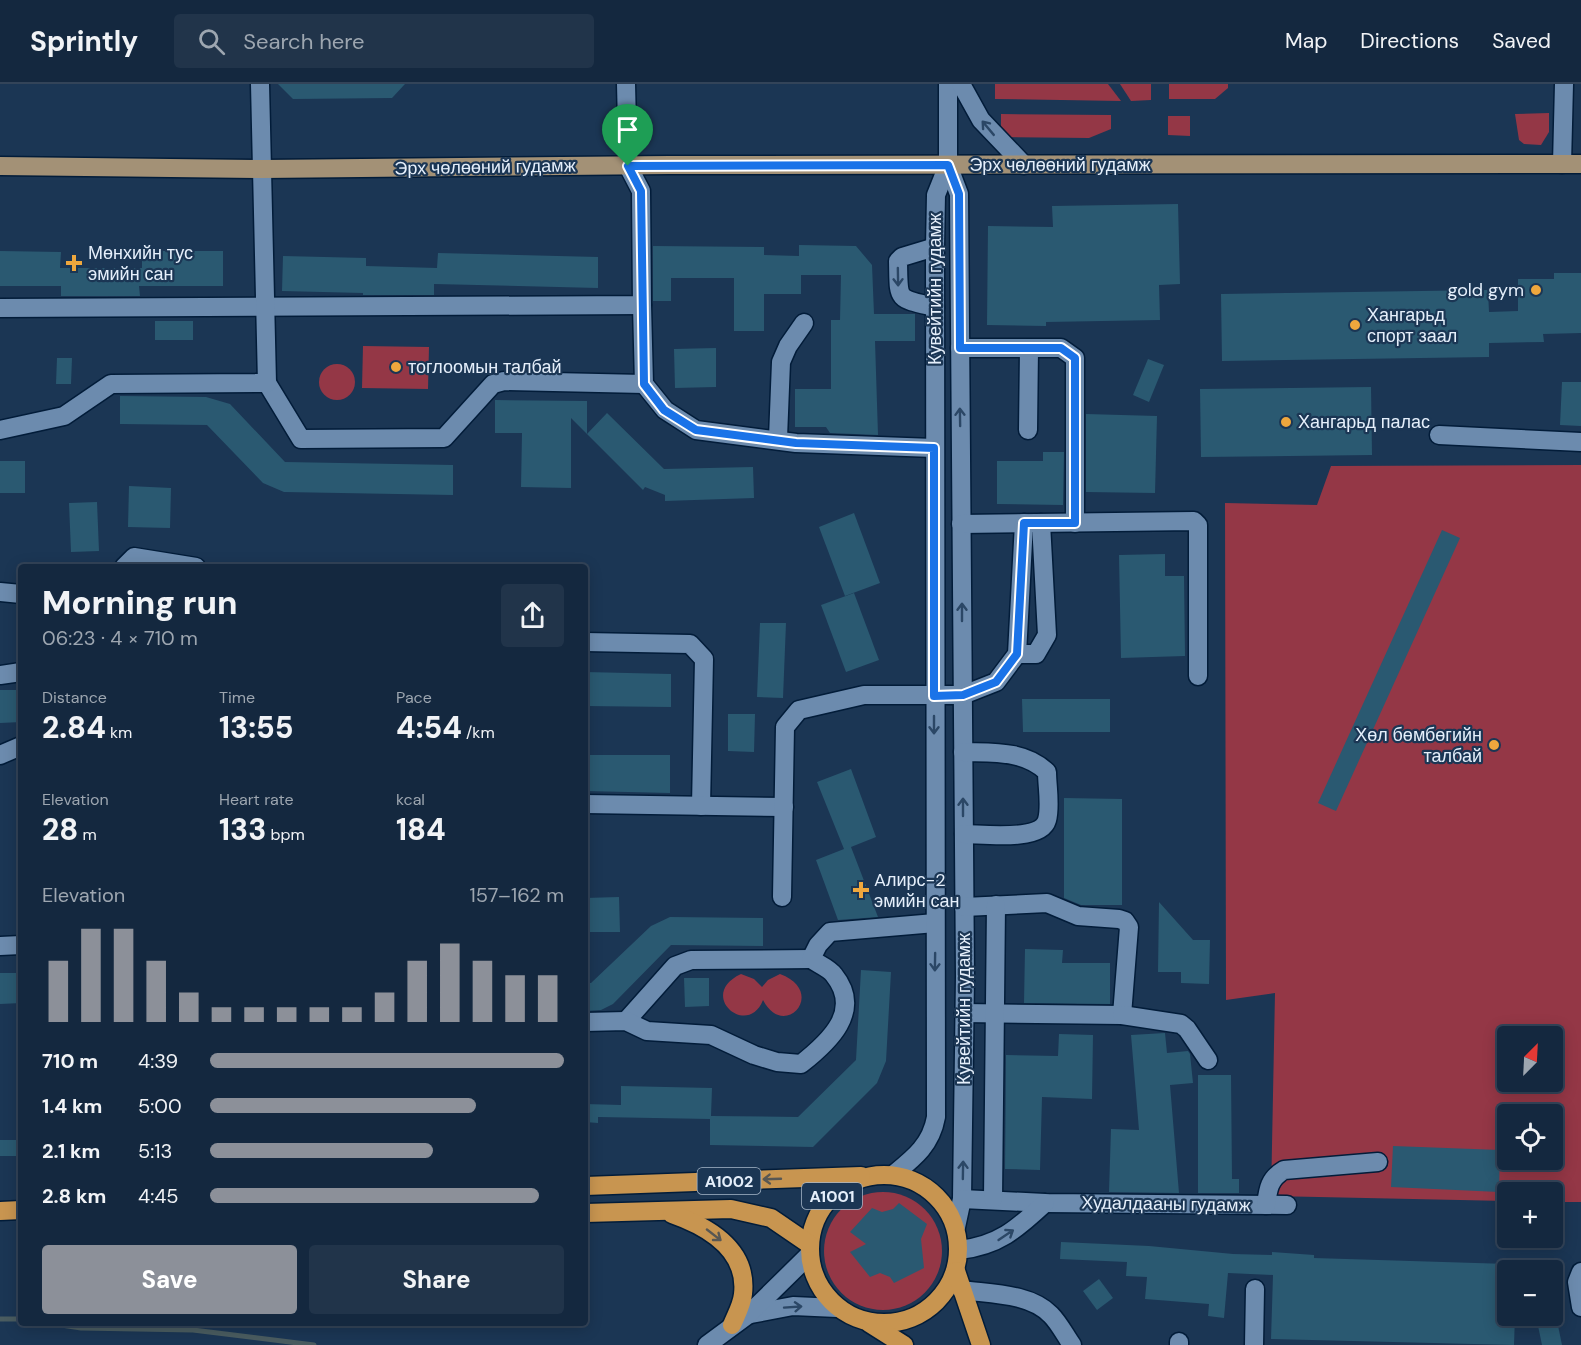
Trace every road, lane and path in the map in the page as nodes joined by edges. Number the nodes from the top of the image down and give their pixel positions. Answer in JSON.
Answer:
{"nodes":[{"id":1,"x":260,"y":84,"type":"edge"},
{"id":2,"x":626,"y":84,"type":"edge"},
{"id":3,"x":948,"y":84,"type":"edge"},
{"id":4,"x":961,"y":84,"type":"edge"},
{"id":5,"x":1564,"y":84,"type":"edge"},
{"id":6,"x":1562,"y":164,"type":"junction"},
{"id":7,"x":1581,"y":164,"type":"edge"},
{"id":8,"x":948,"y":165,"type":"junction"},
{"id":9,"x":1024,"y":165,"type":"junction"},
{"id":10,"x":0,"y":166,"type":"edge"},
{"id":11,"x":628,"y":166,"type":"junction"},
{"id":12,"x":263,"y":169,"type":"junction"},
{"id":13,"x":935,"y":247,"type":"junction"},
{"id":14,"x":642,"y":305,"type":"junction"},
{"id":15,"x":935,"y":307,"type":"junction"},
{"id":16,"x":0,"y":308,"type":"edge"},
{"id":17,"x":267,"y":308,"type":"junction"},
{"id":18,"x":804,"y":323,"type":"dead end"},
{"id":19,"x":960,"y":348,"type":"junction"},
{"id":20,"x":1029,"y":349,"type":"junction"},
{"id":21,"x":267,"y":383,"type":"junction"},
{"id":22,"x":644,"y":384,"type":"junction"},
{"id":23,"x":0,"y":430,"type":"edge"},
{"id":24,"x":1028,"y":430,"type":"dead end"},
{"id":25,"x":1438,"y":435,"type":"dead end"},
{"id":26,"x":778,"y":438,"type":"junction"},
{"id":27,"x":1581,"y":442,"type":"edge"},
{"id":28,"x":934,"y":448,"type":"junction"},
{"id":29,"x":1032,"y":523,"type":"junction"},
{"id":30,"x":1075,"y":523,"type":"junction"},
{"id":31,"x":961,"y":524,"type":"junction"},
{"id":32,"x":127,"y":564,"type":"edge"},
{"id":33,"x":177,"y":564,"type":"edge"},
{"id":34,"x":0,"y":592,"type":"edge"},
{"id":35,"x":18,"y":594,"type":"edge"},
{"id":36,"x":588,"y":642,"type":"edge"},
{"id":37,"x":1017,"y":654,"type":"junction"},
{"id":38,"x":18,"y":672,"type":"edge"},
{"id":39,"x":0,"y":675,"type":"edge"},
{"id":40,"x":1198,"y":676,"type":"dead end"},
{"id":41,"x":963,"y":695,"type":"junction"},
{"id":42,"x":934,"y":696,"type":"junction"},
{"id":43,"x":18,"y":747,"type":"edge"},
{"id":44,"x":963,"y":752,"type":"junction"},
{"id":45,"x":0,"y":755,"type":"edge"},
{"id":46,"x":588,"y":804,"type":"edge"},
{"id":47,"x":701,"y":806,"type":"junction"},
{"id":48,"x":784,"y":807,"type":"junction"},
{"id":49,"x":964,"y":834,"type":"junction"},
{"id":50,"x":782,"y":897,"type":"dead end"},
{"id":51,"x":996,"y":905,"type":"junction"},
{"id":52,"x":964,"y":907,"type":"junction"},
{"id":53,"x":935,"y":923,"type":"junction"},
{"id":54,"x":18,"y":945,"type":"edge"},
{"id":55,"x":0,"y":946,"type":"edge"},
{"id":56,"x":811,"y":959,"type":"junction"},
{"id":57,"x":964,"y":1013,"type":"junction"},
{"id":58,"x":993,"y":1014,"type":"junction"},
{"id":59,"x":1122,"y":1015,"type":"junction"},
{"id":60,"x":626,"y":1021,"type":"junction"},
{"id":61,"x":588,"y":1022,"type":"edge"},
{"id":62,"x":1208,"y":1059,"type":"dead end"},
{"id":63,"x":1378,"y":1162,"type":"dead end"},
{"id":64,"x":893,"y":1175,"type":"junction"},
{"id":65,"x":872,"y":1176,"type":"junction"},
{"id":66,"x":588,"y":1186,"type":"edge"},
{"id":67,"x":962,"y":1198,"type":"junction"},
{"id":68,"x":993,"y":1198,"type":"junction"},
{"id":69,"x":1045,"y":1203,"type":"junction"},
{"id":70,"x":1266,"y":1205,"type":"junction"},
{"id":71,"x":1287,"y":1205,"type":"dead end"},
{"id":72,"x":18,"y":1210,"type":"edge"},
{"id":73,"x":662,"y":1210,"type":"junction"},
{"id":74,"x":0,"y":1211,"type":"edge"},
{"id":75,"x":588,"y":1213,"type":"edge"},
{"id":76,"x":956,"y":1227,"type":"junction"},
{"id":77,"x":809,"y":1250,"type":"junction"},
{"id":78,"x":959,"y":1250,"type":"junction"},
{"id":79,"x":956,"y":1271,"type":"junction"},
{"id":80,"x":1581,"y":1272,"type":"edge"},
{"id":81,"x":1255,"y":1289,"type":"dead end"},
{"id":82,"x":962,"y":1290,"type":"junction"},
{"id":83,"x":1581,"y":1307,"type":"edge"},
{"id":84,"x":837,"y":1308,"type":"junction"},
{"id":85,"x":749,"y":1314,"type":"junction"},
{"id":86,"x":867,"y":1323,"type":"junction"},
{"id":87,"x":732,"y":1325,"type":"junction"},
{"id":88,"x":707,"y":1345,"type":"edge"},
{"id":89,"x":904,"y":1345,"type":"edge"},
{"id":90,"x":981,"y":1345,"type":"edge"},
{"id":91,"x":1072,"y":1345,"type":"edge"},
{"id":92,"x":1254,"y":1345,"type":"edge"}],
"edges":[{"from":1,"to":12,"type":"street"},
{"from":2,"to":11,"type":"street"},
{"from":3,"to":8,"type":"street"},
{"from":9,"to":4,"type":"street","one_way":true},
{"from":5,"to":6,"type":"street"},
{"from":6,"to":7,"type":"main road","name":"Эрх чөлөөний гудамж"},
{"from":6,"to":9,"type":"main road","name":"Эрх чөлөөний гудамж"},
{"from":8,"to":9,"type":"main road","name":"Эрх чөлөөний гудамж"},
{"from":8,"to":11,"type":"main road","name":"Эрх чөлөөний гудамж"},
{"from":8,"to":13,"type":"street","name":"Кувейтийн гудамж"},
{"from":8,"to":19,"type":"street","name":"Кувейтийн гудамж"},
{"from":10,"to":12,"type":"main road","name":"Эрх чөлөөний гудамж"},
{"from":11,"to":12,"type":"main road","name":"Эрх чөлөөний гудамж"},
{"from":11,"to":14,"type":"street"},
{"from":12,"to":17,"type":"street"},
{"from":13,"to":15,"type":"street","name":"Кувейтийн гудамж"},
{"from":13,"to":15,"type":"street","one_way":true},
{"from":14,"to":17,"type":"street"},
{"from":14,"to":22,"type":"street"},
{"from":15,"to":28,"type":"street","name":"Кувейтийн гудамж"},
{"from":16,"to":17,"type":"street"},
{"from":17,"to":21,"type":"street"},
{"from":18,"to":26,"type":"street"},
{"from":19,"to":20,"type":"street"},
{"from":31,"to":19,"type":"street","name":"Кувейтийн гудамж","one_way":true},
{"from":20,"to":24,"type":"street"},
{"from":20,"to":30,"type":"street"},
{"from":21,"to":22,"type":"street"},
{"from":21,"to":23,"type":"street"},
{"from":22,"to":26,"type":"street"},
{"from":25,"to":27,"type":"street"},
{"from":26,"to":28,"type":"street"},
{"from":28,"to":42,"type":"street","name":"Кувейтийн гудамж"},
{"from":29,"to":30,"type":"street"},
{"from":29,"to":31,"type":"street"},
{"from":29,"to":37,"type":"street"},
{"from":29,"to":37,"type":"street"},
{"from":30,"to":40,"type":"street"},
{"from":41,"to":31,"type":"street","name":"Кувейтийн гудамж","one_way":true},
{"from":32,"to":33,"type":"street"},
{"from":34,"to":35,"type":"street"},
{"from":36,"to":47,"type":"street"},
{"from":37,"to":41,"type":"street"},
{"from":38,"to":39,"type":"street"},
{"from":41,"to":42,"type":"street"},
{"from":41,"to":44,"type":"street","name":"Кувейтийн гудамж"},
{"from":42,"to":48,"type":"street"},
{"from":42,"to":53,"type":"street","name":"Кувейтийн гудамж","one_way":true},
{"from":43,"to":45,"type":"street"},
{"from":49,"to":44,"type":"street","name":"Кувейтийн гудамж","one_way":true},
{"from":44,"to":49,"type":"street"},
{"from":46,"to":47,"type":"street"},
{"from":47,"to":48,"type":"street"},
{"from":48,"to":50,"type":"street"},
{"from":49,"to":52,"type":"street","name":"Кувейтийн гудамж"},
{"from":51,"to":52,"type":"street"},
{"from":51,"to":58,"type":"street"},
{"from":51,"to":59,"type":"street"},
{"from":52,"to":57,"type":"street","name":"Кувейтийн гудамж"},
{"from":53,"to":56,"type":"street"},
{"from":53,"to":64,"type":"street","name":"Кувейтийн гудамж","one_way":true},
{"from":54,"to":55,"type":"street"},
{"from":56,"to":60,"type":"street"},
{"from":56,"to":60,"type":"street"},
{"from":57,"to":58,"type":"street"},
{"from":67,"to":57,"type":"street","name":"Кувейтийн гудамж","one_way":true},
{"from":58,"to":59,"type":"street"},
{"from":58,"to":68,"type":"street"},
{"from":59,"to":62,"type":"street"},
{"from":60,"to":61,"type":"street"},
{"from":63,"to":70,"type":"street"},
{"from":64,"to":65,"type":"highway","number":"A1001"},
{"from":64,"to":76,"type":"highway","number":"A1001"},
{"from":65,"to":66,"type":"highway","number":"A1002","one_way":true},
{"from":65,"to":77,"type":"highway","number":"A1001"},
{"from":67,"to":68,"type":"street","name":"Худалдааны гудамж"},
{"from":67,"to":76,"type":"street","name":"Кувейтийн гудамж"},
{"from":68,"to":69,"type":"street","name":"Худалдааны гудамж"},
{"from":69,"to":70,"type":"street","name":"Худалдааны гудамж"},
{"from":78,"to":69,"type":"street","one_way":true},
{"from":70,"to":71,"type":"street","name":"Худалдааны гудамж"},
{"from":72,"to":74,"type":"highway"},
{"from":73,"to":75,"type":"highway","number":"A1002"},
{"from":73,"to":77,"type":"highway","number":"A1002"},
{"from":73,"to":87,"type":"highway","one_way":true},
{"from":76,"to":78,"type":"highway","number":"A1001"},
{"from":77,"to":84,"type":"highway","number":"A1001"},
{"from":77,"to":85,"type":"street"},
{"from":78,"to":79,"type":"highway","number":"A1001"},
{"from":79,"to":82,"type":"highway","number":"A1001"},
{"from":79,"to":86,"type":"highway","number":"A1001"},
{"from":80,"to":83,"type":"street"},
{"from":81,"to":92,"type":"street"},
{"from":82,"to":90,"type":"highway","number":"A1001"},
{"from":82,"to":91,"type":"street"},
{"from":85,"to":84,"type":"street","one_way":true},
{"from":84,"to":86,"type":"highway","number":"A1001"},
{"from":85,"to":87,"type":"street"},
{"from":86,"to":89,"type":"highway","number":"A1001"},
{"from":87,"to":88,"type":"street"}]}
